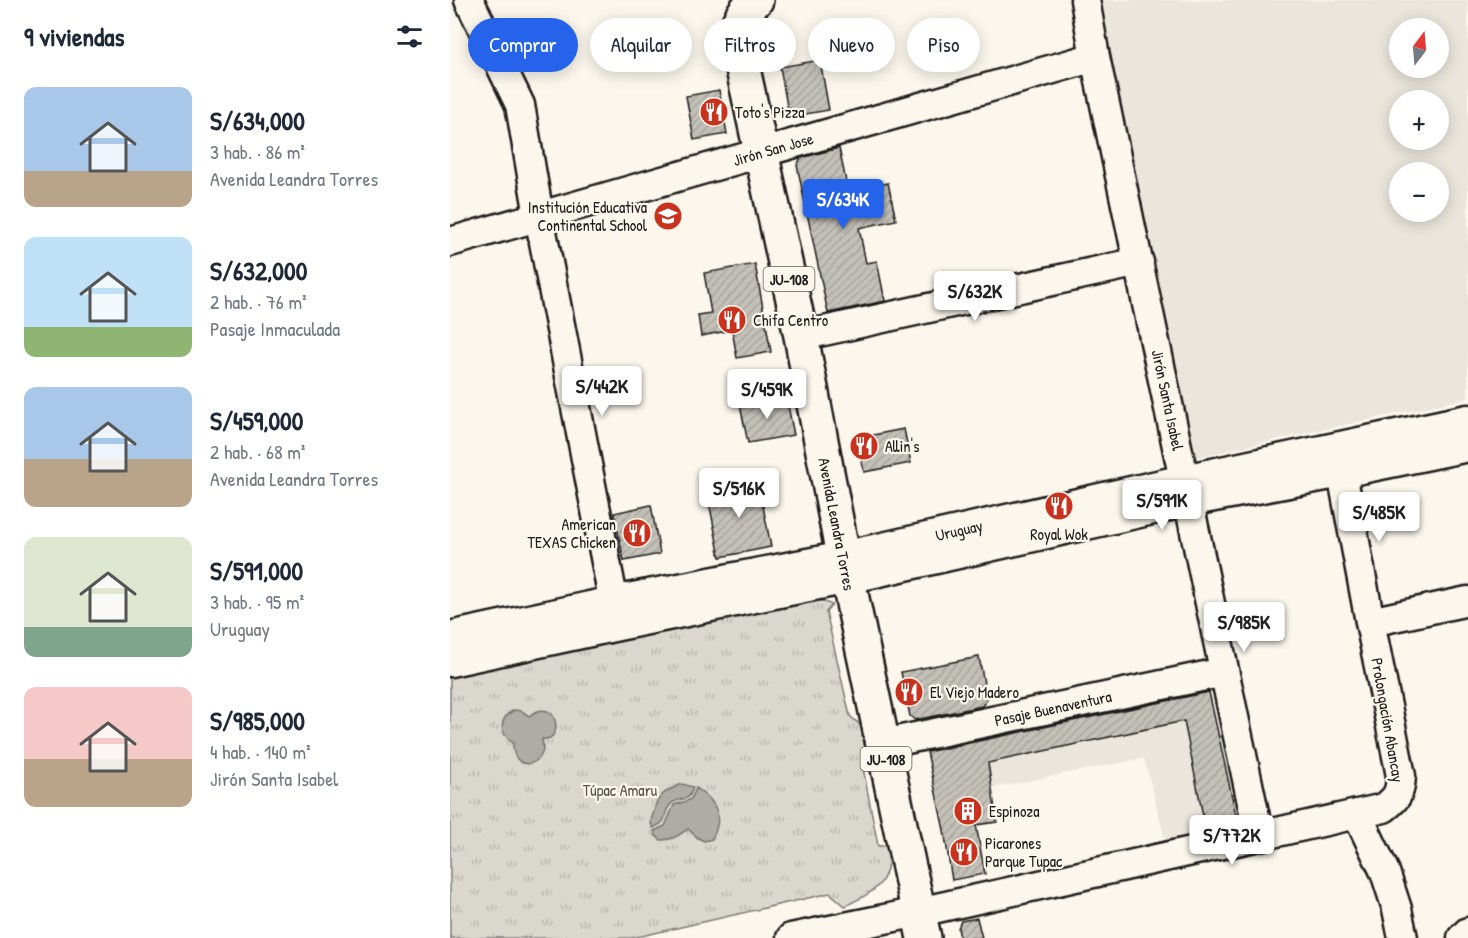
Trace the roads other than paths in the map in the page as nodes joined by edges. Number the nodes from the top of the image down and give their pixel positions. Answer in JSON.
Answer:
{"nodes":[{"id":1,"x":470,"y":0,"type":"edge"},
{"id":2,"x":1085,"y":0,"type":"edge"},
{"id":3,"x":750,"y":2,"type":"edge"},
{"id":4,"x":1095,"y":57,"type":"junction"},
{"id":5,"x":761,"y":153,"type":"junction"},
{"id":6,"x":539,"y":216,"type":"junction"},
{"id":7,"x":450,"y":242,"type":"edge"},
{"id":8,"x":1139,"y":262,"type":"junction"},
{"id":9,"x":801,"y":336,"type":"junction"},
{"id":10,"x":1468,"y":419,"type":"edge"},
{"id":11,"x":1468,"y":447,"type":"edge"},
{"id":12,"x":1342,"y":473,"type":"junction"},
{"id":13,"x":1186,"y":490,"type":"junction"},
{"id":14,"x":846,"y":568,"type":"junction"},
{"id":15,"x":1468,"y":602,"type":"edge"},
{"id":16,"x":616,"y":613,"type":"junction"},
{"id":17,"x":1370,"y":622,"type":"junction"},
{"id":18,"x":450,"y":636,"type":"edge"},
{"id":19,"x":450,"y":662,"type":"edge"},
{"id":20,"x":1224,"y":672,"type":"junction"},
{"id":21,"x":883,"y":744,"type":"junction"},
{"id":22,"x":1357,"y":814,"type":"junction"},
{"id":23,"x":1259,"y":836,"type":"junction"},
{"id":24,"x":921,"y":925,"type":"edge"},
{"id":25,"x":1468,"y":932,"type":"edge"},
{"id":26,"x":791,"y":938,"type":"edge"},
{"id":27,"x":1403,"y":938,"type":"edge"},
{"id":28,"x":1462,"y":938,"type":"edge"}],
"edges":[{"from":1,"to":6,"type":"street"},
{"from":2,"to":4,"type":"street","name":"Jirón Santa Isabel"},
{"from":3,"to":5,"type":"main road","name":"Avenida Leandra Torres","number":"JU-108"},
{"from":4,"to":5,"type":"street","name":"Jirón San Jose"},
{"from":4,"to":8,"type":"street","name":"Jirón Santa Isabel"},
{"from":5,"to":6,"type":"street","name":"Jirón San Jose"},
{"from":5,"to":9,"type":"main road","name":"Avenida Leandra Torres","number":"JU-108"},
{"from":6,"to":7,"type":"street","name":"Jirón San Jose"},
{"from":6,"to":16,"type":"street"},
{"from":8,"to":9,"type":"street"},
{"from":8,"to":13,"type":"street","name":"Jirón Santa Isabel"},
{"from":9,"to":14,"type":"main road","name":"Avenida Leandra Torres","number":"JU-108"},
{"from":10,"to":13,"type":"street","name":"Uruguay"},
{"from":11,"to":12,"type":"street","name":"Uruguay"},
{"from":12,"to":13,"type":"street","name":"Uruguay"},
{"from":12,"to":17,"type":"street"},
{"from":13,"to":14,"type":"street","name":"Uruguay"},
{"from":13,"to":20,"type":"street","name":"Jirón Santa Isabel"},
{"from":14,"to":16,"type":"street","name":"Uruguay"},
{"from":14,"to":21,"type":"main road","name":"Avenida Leandra Torres","number":"JU-108"},
{"from":15,"to":17,"type":"street"},
{"from":16,"to":18,"type":"street","name":"Uruguay"},
{"from":16,"to":19,"type":"street","name":"Uruguay"},
{"from":17,"to":22,"type":"street","name":"Prolongación Abancay"},
{"from":20,"to":21,"type":"street","name":"Pasaje Buenaventura"},
{"from":20,"to":23,"type":"street","name":"Jirón Santa Isabel"},
{"from":21,"to":24,"type":"main road","name":"Avenida Leandra Torres","number":"JU-108"},
{"from":22,"to":23,"type":"street","name":"Prolongación Abancay"},
{"from":22,"to":27,"type":"street"},
{"from":23,"to":24,"type":"street","name":"Prolongación Abancay"},
{"from":24,"to":26,"type":"street","name":"Prolongación Abancay"},
{"from":25,"to":28,"type":"street"}]}
